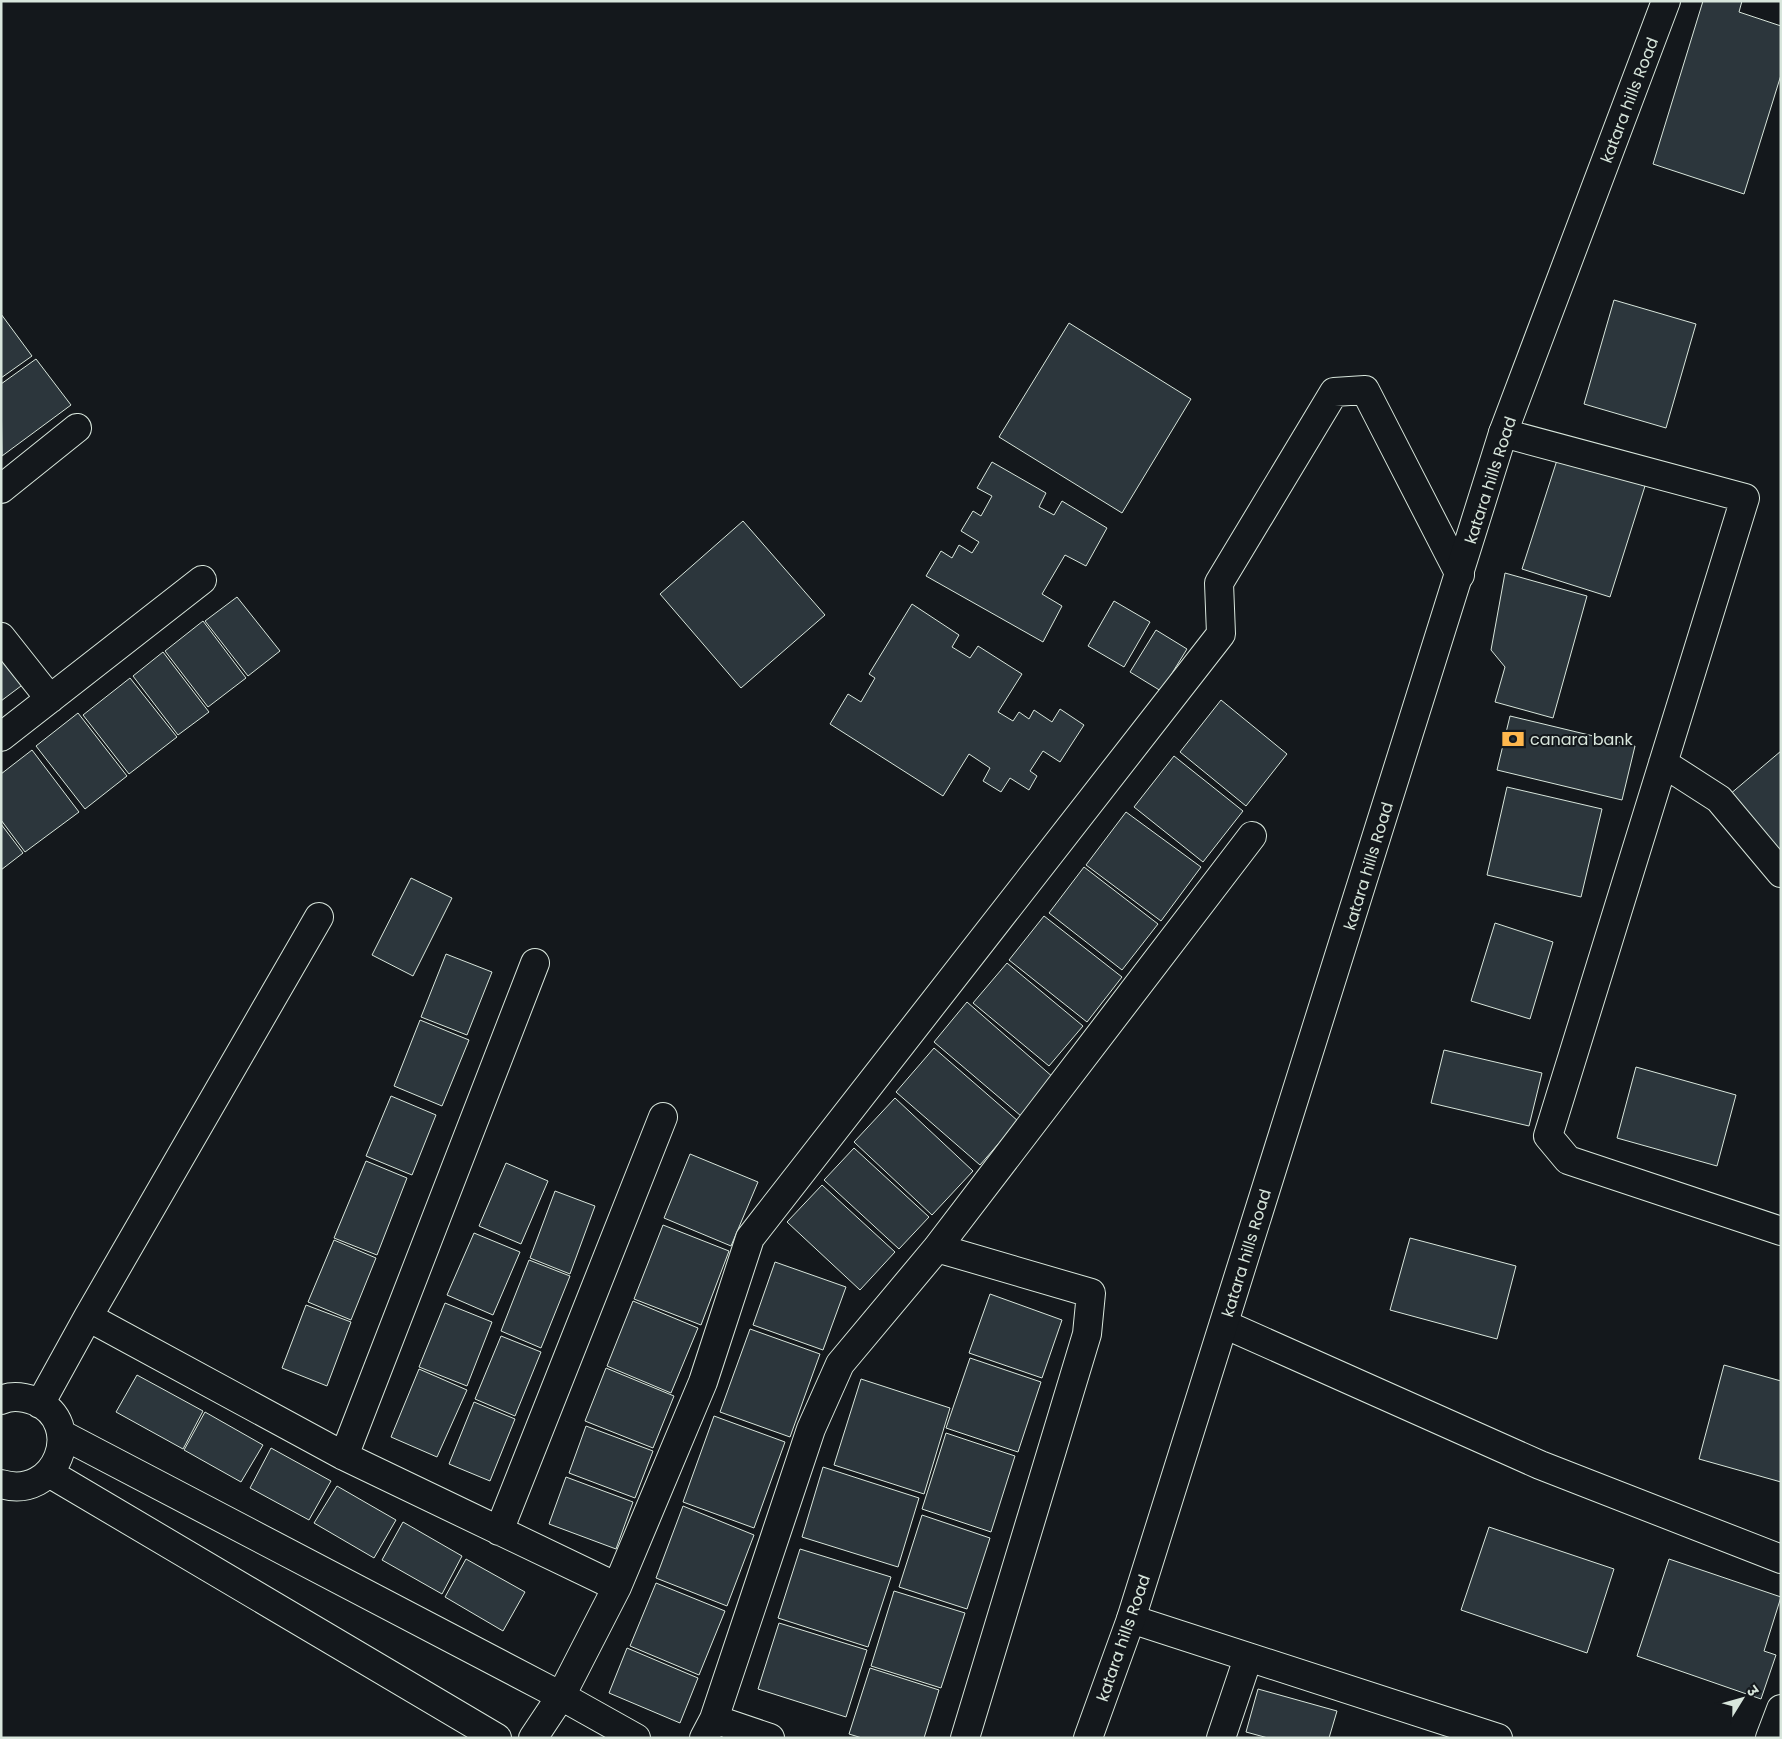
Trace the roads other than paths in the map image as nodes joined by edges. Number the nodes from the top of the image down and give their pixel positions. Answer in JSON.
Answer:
{"nodes":[{"id":1,"x":1666,"y":1,"type":"edge"},
{"id":2,"x":77,"y":428,"type":"dead end"},
{"id":3,"x":1503,"y":433,"type":"junction"},
{"id":4,"x":1,"y":489,"type":"edge"},
{"id":5,"x":1460,"y":575,"type":"junction"},
{"id":6,"x":202,"y":580,"type":"dead end"},
{"id":7,"x":1,"y":637,"type":"edge"},
{"id":8,"x":50,"y":699,"type":"junction"},
{"id":9,"x":1,"y":737,"type":"edge"},
{"id":10,"x":1663,"y":763,"type":"junction"},
{"id":11,"x":1252,"y":836,"type":"dead end"},
{"id":12,"x":1781,"y":872,"type":"edge"},
{"id":13,"x":320,"y":917,"type":"dead end"},
{"id":14,"x":535,"y":963,"type":"dead end"},
{"id":15,"x":662,"y":1117,"type":"dead end"},
{"id":16,"x":1781,"y":1231,"type":"edge"},
{"id":17,"x":937,"y":1248,"type":"junction"},
{"id":18,"x":88,"y":1317,"type":"junction"},
{"id":19,"x":1224,"y":1324,"type":"junction"},
{"id":20,"x":1,"y":1400,"type":"edge"},
{"id":21,"x":40,"y":1404,"type":"junction"},
{"id":22,"x":61,"y":1434,"type":"junction"},
{"id":23,"x":344,"y":1456,"type":"junction"},
{"id":24,"x":49,"y":1473,"type":"junction"},
{"id":25,"x":1,"y":1484,"type":"edge"},
{"id":26,"x":499,"y":1531,"type":"junction"},
{"id":27,"x":1781,"y":1559,"type":"edge"},
{"id":28,"x":617,"y":1587,"type":"junction"},
{"id":29,"x":1131,"y":1619,"type":"junction"},
{"id":30,"x":1248,"y":1658,"type":"junction"},
{"id":31,"x":561,"y":1696,"type":"junction"},
{"id":32,"x":1781,"y":1709,"type":"edge"},
{"id":33,"x":709,"y":1728,"type":"edge"},
{"id":34,"x":1446,"y":1730,"type":"edge"},
{"id":35,"x":497,"y":1738,"type":"edge"},
{"id":36,"x":533,"y":1738,"type":"edge"},
{"id":37,"x":636,"y":1738,"type":"edge"},
{"id":38,"x":770,"y":1738,"type":"edge"},
{"id":39,"x":965,"y":1738,"type":"edge"},
{"id":40,"x":1088,"y":1738,"type":"edge"},
{"id":41,"x":1221,"y":1738,"type":"edge"},
{"id":42,"x":1498,"y":1738,"type":"edge"},
{"id":43,"x":1770,"y":1738,"type":"edge"}],
"edges":[{"from":1,"to":3,"type":"street","name":"katara hills Road"},
{"from":2,"to":4,"type":"street"},
{"from":3,"to":5,"type":"street","name":"katara hills Road"},
{"from":3,"to":10,"type":"street"},
{"from":5,"to":19,"type":"street","name":"katara hills Road"},
{"from":5,"to":28,"type":"street"},
{"from":6,"to":8,"type":"street"},
{"from":7,"to":8,"type":"street"},
{"from":8,"to":9,"type":"street"},
{"from":10,"to":12,"type":"street"},
{"from":10,"to":16,"type":"street"},
{"from":11,"to":17,"type":"street"},
{"from":13,"to":18,"type":"street"},
{"from":14,"to":23,"type":"street"},
{"from":15,"to":26,"type":"street"},
{"from":17,"to":33,"type":"street"},
{"from":17,"to":39,"type":"street"},
{"from":18,"to":21,"type":"street"},
{"from":18,"to":23,"type":"street"},
{"from":19,"to":27,"type":"street"},
{"from":19,"to":29,"type":"street","name":"katara hills Road"},
{"from":20,"to":21,"type":"street"},
{"from":21,"to":22,"type":"street"},
{"from":22,"to":24,"type":"street"},
{"from":22,"to":31,"type":"street"},
{"from":23,"to":26,"type":"street"},
{"from":24,"to":25,"type":"street"},
{"from":24,"to":35,"type":"street"},
{"from":26,"to":28,"type":"street"},
{"from":28,"to":31,"type":"street"},
{"from":29,"to":30,"type":"street"},
{"from":29,"to":40,"type":"street","name":"katara hills Road"},
{"from":30,"to":34,"type":"street"},
{"from":30,"to":41,"type":"street"},
{"from":31,"to":36,"type":"street"},
{"from":31,"to":37,"type":"street"},
{"from":32,"to":43,"type":"street"},
{"from":33,"to":38,"type":"street"},
{"from":34,"to":42,"type":"street"}]}
